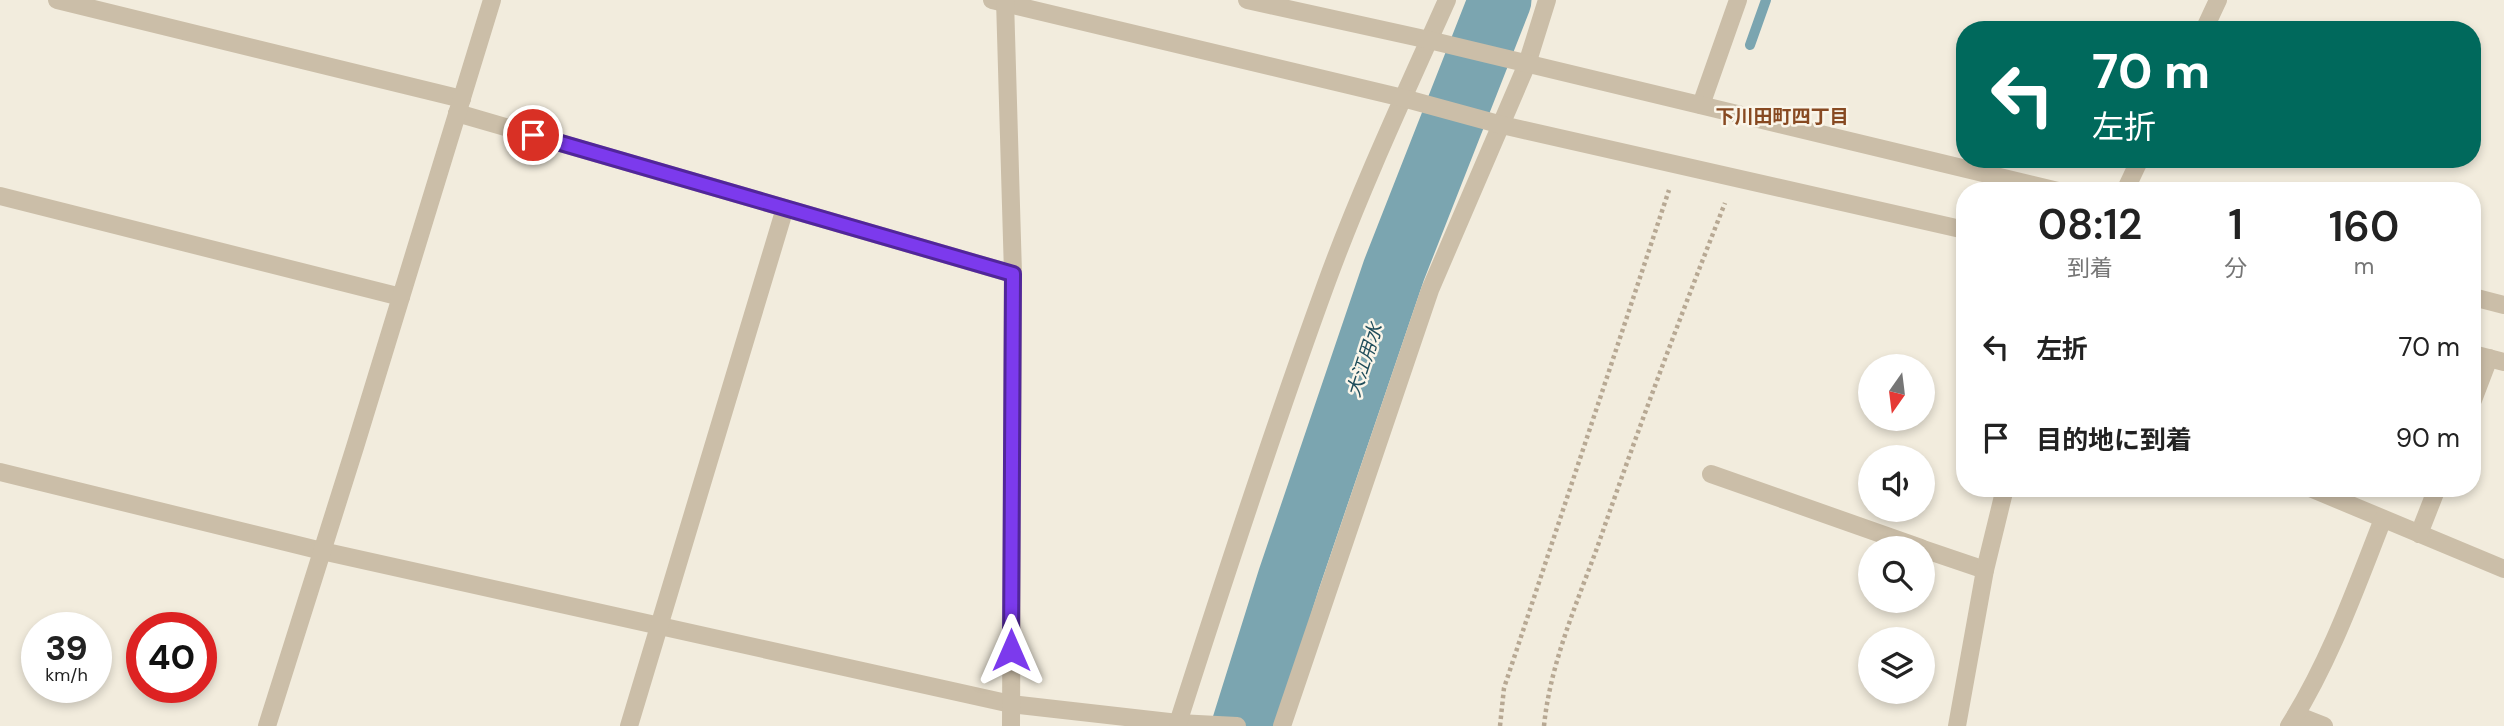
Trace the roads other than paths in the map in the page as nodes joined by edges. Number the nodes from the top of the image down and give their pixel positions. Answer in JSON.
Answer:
{"nodes":[{"id":1,"x":57,"y":0,"type":"edge"},
{"id":2,"x":492,"y":0,"type":"edge"},
{"id":3,"x":1247,"y":0,"type":"edge"},
{"id":4,"x":1447,"y":0,"type":"edge"},
{"id":5,"x":1547,"y":0,"type":"edge"},
{"id":6,"x":1738,"y":0,"type":"edge"},
{"id":7,"x":2218,"y":0,"type":"edge"},
{"id":8,"x":1001,"y":1,"type":"edge"},
{"id":9,"x":2208,"y":21,"type":"edge"},
{"id":10,"x":1436,"y":42,"type":"junction"},
{"id":11,"x":1522,"y":63,"type":"junction"},
{"id":12,"x":1411,"y":101,"type":"junction"},
{"id":13,"x":1701,"y":105,"type":"junction"},
{"id":14,"x":460,"y":106,"type":"junction"},
{"id":15,"x":1497,"y":124,"type":"junction"},
{"id":16,"x":1956,"y":166,"type":"edge"},
{"id":17,"x":1963,"y":168,"type":"edge"},
{"id":18,"x":2021,"y":182,"type":"edge"},
{"id":19,"x":0,"y":196,"type":"edge"},
{"id":20,"x":785,"y":208,"type":"junction"},
{"id":21,"x":1956,"y":228,"type":"edge"},
{"id":22,"x":1013,"y":274,"type":"junction"},
{"id":23,"x":401,"y":297,"type":"junction"},
{"id":24,"x":2481,"y":299,"type":"edge"},
{"id":25,"x":2504,"y":305,"type":"edge"},
{"id":26,"x":2489,"y":358,"type":"edge"},
{"id":27,"x":2481,"y":379,"type":"edge"},
{"id":28,"x":0,"y":472,"type":"edge"},
{"id":29,"x":1711,"y":474,"type":"dead end"},
{"id":30,"x":2003,"y":497,"type":"edge"},
{"id":31,"x":2331,"y":497,"type":"edge"},
{"id":32,"x":2433,"y":497,"type":"edge"},
{"id":33,"x":2383,"y":519,"type":"junction"},
{"id":34,"x":2419,"y":534,"type":"junction"},
{"id":35,"x":1888,"y":536,"type":"edge"},
{"id":36,"x":323,"y":551,"type":"junction"},
{"id":37,"x":1935,"y":553,"type":"edge"},
{"id":38,"x":2504,"y":569,"type":"edge"},
{"id":39,"x":1985,"y":570,"type":"junction"},
{"id":40,"x":659,"y":625,"type":"junction"},
{"id":41,"x":1011,"y":704,"type":"junction"},
{"id":42,"x":2293,"y":720,"type":"edge"},
{"id":43,"x":1178,"y":723,"type":"junction"},
{"id":44,"x":267,"y":726,"type":"edge"},
{"id":45,"x":629,"y":726,"type":"edge"},
{"id":46,"x":1011,"y":726,"type":"edge"},
{"id":47,"x":1237,"y":726,"type":"edge"},
{"id":48,"x":1282,"y":726,"type":"edge"},
{"id":49,"x":1957,"y":726,"type":"edge"},
{"id":50,"x":2324,"y":726,"type":"edge"}],
"edges":[{"from":1,"to":14,"type":"street"},
{"from":2,"to":14,"type":"street"},
{"from":3,"to":10,"type":"street"},
{"from":4,"to":10,"type":"street"},
{"from":5,"to":11,"type":"street"},
{"from":6,"to":13,"type":"street"},
{"from":7,"to":9,"type":"street"},
{"from":8,"to":12,"type":"street"},
{"from":8,"to":22,"type":"street"},
{"from":10,"to":11,"type":"street"},
{"from":10,"to":12,"type":"street"},
{"from":11,"to":13,"type":"street"},
{"from":11,"to":15,"type":"street"},
{"from":12,"to":15,"type":"street"},
{"from":12,"to":43,"type":"street"},
{"from":13,"to":16,"type":"street"},
{"from":14,"to":20,"type":"street"},
{"from":14,"to":23,"type":"street"},
{"from":15,"to":21,"type":"street"},
{"from":15,"to":48,"type":"street"},
{"from":17,"to":18,"type":"street"},
{"from":19,"to":23,"type":"street"},
{"from":20,"to":22,"type":"street"},
{"from":20,"to":40,"type":"street"},
{"from":22,"to":41,"type":"street"},
{"from":23,"to":36,"type":"street"},
{"from":24,"to":25,"type":"street"},
{"from":26,"to":27,"type":"street"},
{"from":28,"to":36,"type":"street"},
{"from":29,"to":35,"type":"street"},
{"from":30,"to":39,"type":"street"},
{"from":31,"to":33,"type":"street"},
{"from":32,"to":34,"type":"street"},
{"from":33,"to":34,"type":"street"},
{"from":33,"to":42,"type":"street"},
{"from":34,"to":38,"type":"street"},
{"from":36,"to":40,"type":"street"},
{"from":36,"to":44,"type":"street"},
{"from":37,"to":39,"type":"street"},
{"from":39,"to":49,"type":"street"},
{"from":40,"to":41,"type":"street"},
{"from":40,"to":45,"type":"street"},
{"from":41,"to":43,"type":"street"},
{"from":41,"to":46,"type":"street"},
{"from":42,"to":50,"type":"street"},
{"from":43,"to":47,"type":"street"}]}
